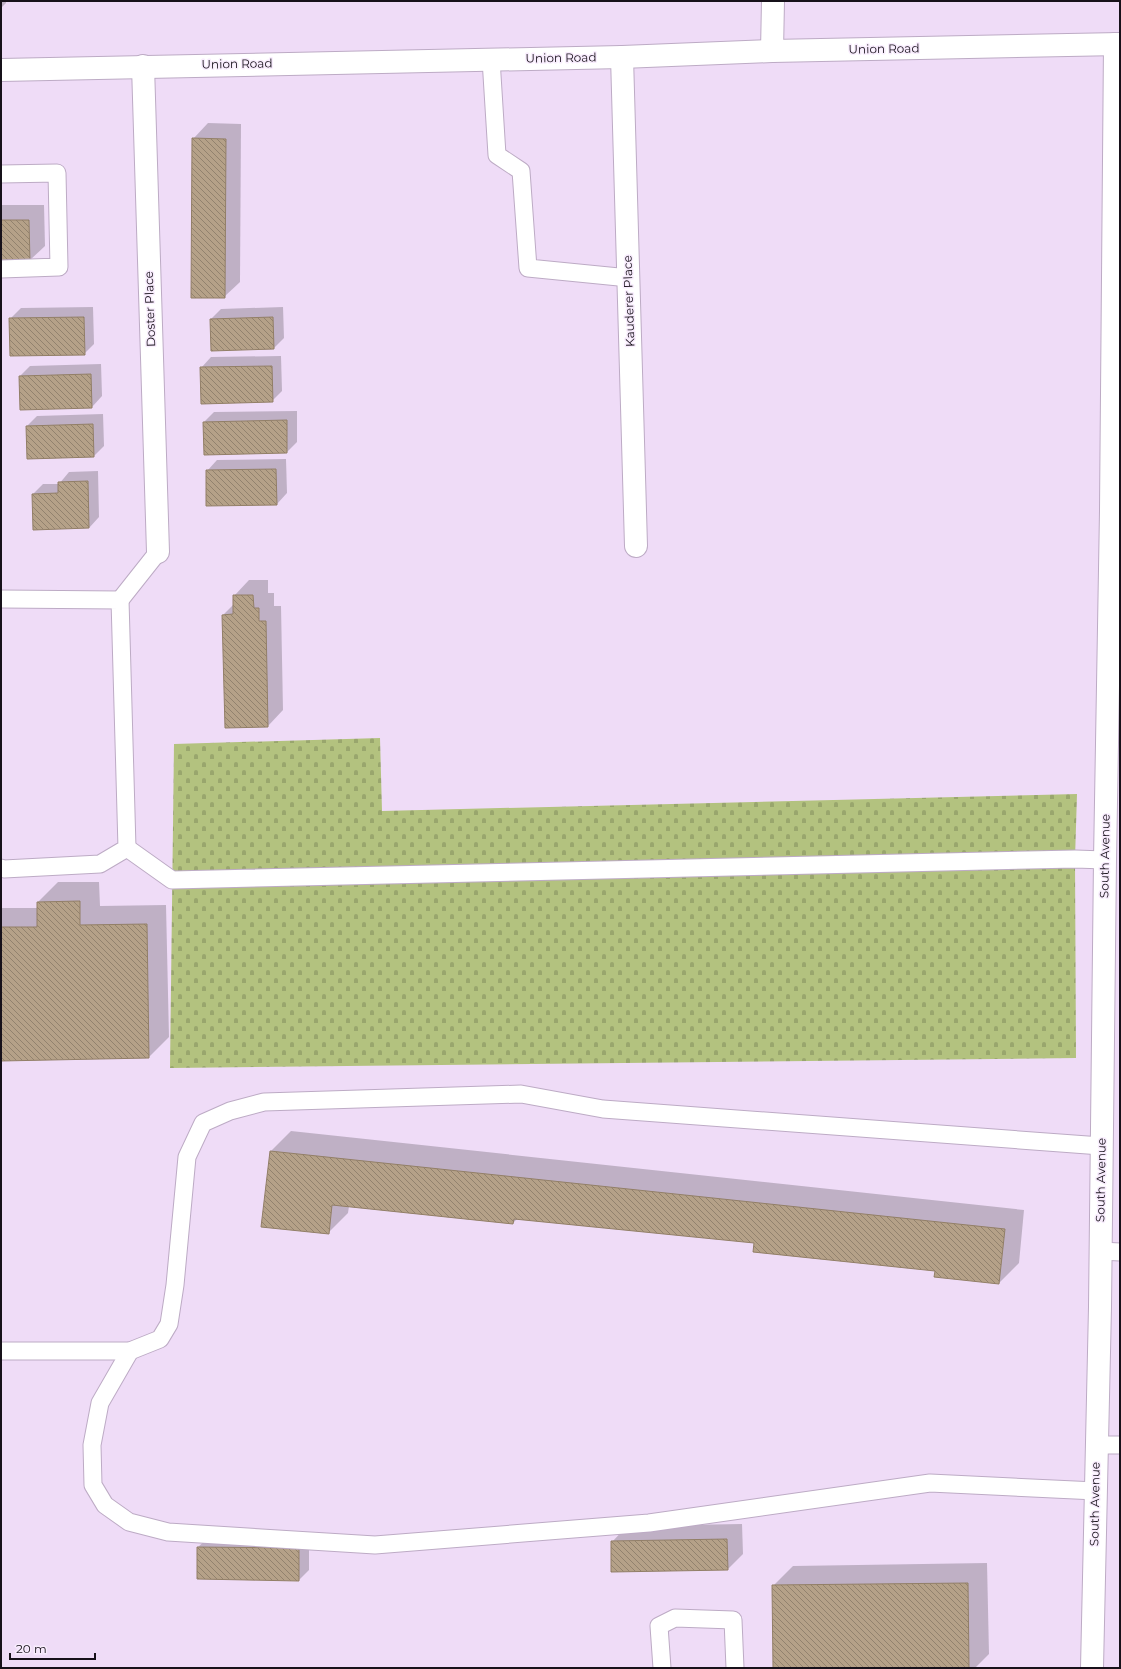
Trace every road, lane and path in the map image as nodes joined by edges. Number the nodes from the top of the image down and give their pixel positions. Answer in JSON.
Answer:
{"nodes":[{"id":1,"x":773,"y":1,"type":"edge"},
{"id":2,"x":1118,"y":44,"type":"edge"},
{"id":3,"x":772,"y":51,"type":"junction"},
{"id":4,"x":622,"y":57,"type":"junction"},
{"id":5,"x":491,"y":59,"type":"junction"},
{"id":6,"x":143,"y":66,"type":"junction"},
{"id":7,"x":1,"y":70,"type":"edge"},
{"id":8,"x":1,"y":174,"type":"edge"},
{"id":9,"x":1116,"y":202,"type":"edge"},
{"id":10,"x":1,"y":269,"type":"edge"},
{"id":11,"x":629,"y":278,"type":"junction"},
{"id":12,"x":1116,"y":404,"type":"edge"},
{"id":13,"x":1115,"y":495,"type":"edge"},
{"id":14,"x":636,"y":546,"type":"dead end"},
{"id":15,"x":158,"y":552,"type":"joint"},
{"id":16,"x":1115,"y":590,"type":"edge"},
{"id":17,"x":1,"y":599,"type":"edge"},
{"id":18,"x":120,"y":600,"type":"junction"},
{"id":19,"x":127,"y":848,"type":"junction"},
{"id":20,"x":1105,"y":860,"type":"junction"},
{"id":21,"x":1,"y":868,"type":"edge"},
{"id":22,"x":1101,"y":1146,"type":"junction"},
{"id":23,"x":1110,"y":1251,"type":"edge"},
{"id":24,"x":1,"y":1351,"type":"edge"},
{"id":25,"x":130,"y":1351,"type":"junction"},
{"id":26,"x":1097,"y":1445,"type":"junction"},
{"id":27,"x":1120,"y":1445,"type":"edge"},
{"id":28,"x":1096,"y":1491,"type":"junction"},
{"id":29,"x":662,"y":1668,"type":"edge"},
{"id":30,"x":735,"y":1668,"type":"edge"},
{"id":31,"x":1092,"y":1668,"type":"edge"}],
"edges":[{"from":1,"to":3,"type":"street"},
{"from":2,"to":3,"type":"street","name":"Union Road"},
{"from":2,"to":9,"type":"street","name":"South Avenue"},
{"from":3,"to":4,"type":"street","name":"Union Road"},
{"from":4,"to":5,"type":"street","name":"Union Road"},
{"from":4,"to":11,"type":"street","name":"Kauderer Place"},
{"from":5,"to":6,"type":"street","name":"Union Road"},
{"from":5,"to":11,"type":"lane"},
{"from":6,"to":7,"type":"street","name":"Union Road"},
{"from":6,"to":15,"type":"street","name":"Doster Place"},
{"from":8,"to":10,"type":"lane"},
{"from":9,"to":12,"type":"street","name":"South Avenue"},
{"from":11,"to":14,"type":"street","name":"Kauderer Place"},
{"from":12,"to":13,"type":"street","name":"South Avenue"},
{"from":13,"to":16,"type":"street","name":"South Avenue"},
{"from":15,"to":18,"type":"lane"},
{"from":16,"to":20,"type":"street","name":"South Avenue"},
{"from":17,"to":18,"type":"lane"},
{"from":18,"to":19,"type":"lane"},
{"from":19,"to":20,"type":"lane"},
{"from":19,"to":21,"type":"lane"},
{"from":20,"to":22,"type":"street","name":"South Avenue"},
{"from":22,"to":23,"type":"street","name":"South Avenue"},
{"from":22,"to":25,"type":"lane"},
{"from":23,"to":26,"type":"street","name":"South Avenue"},
{"from":24,"to":25,"type":"lane"},
{"from":25,"to":28,"type":"lane"},
{"from":26,"to":27,"type":"lane"},
{"from":26,"to":28,"type":"street","name":"South Avenue"},
{"from":28,"to":31,"type":"street","name":"South Avenue"},
{"from":29,"to":30,"type":"lane"}]}
